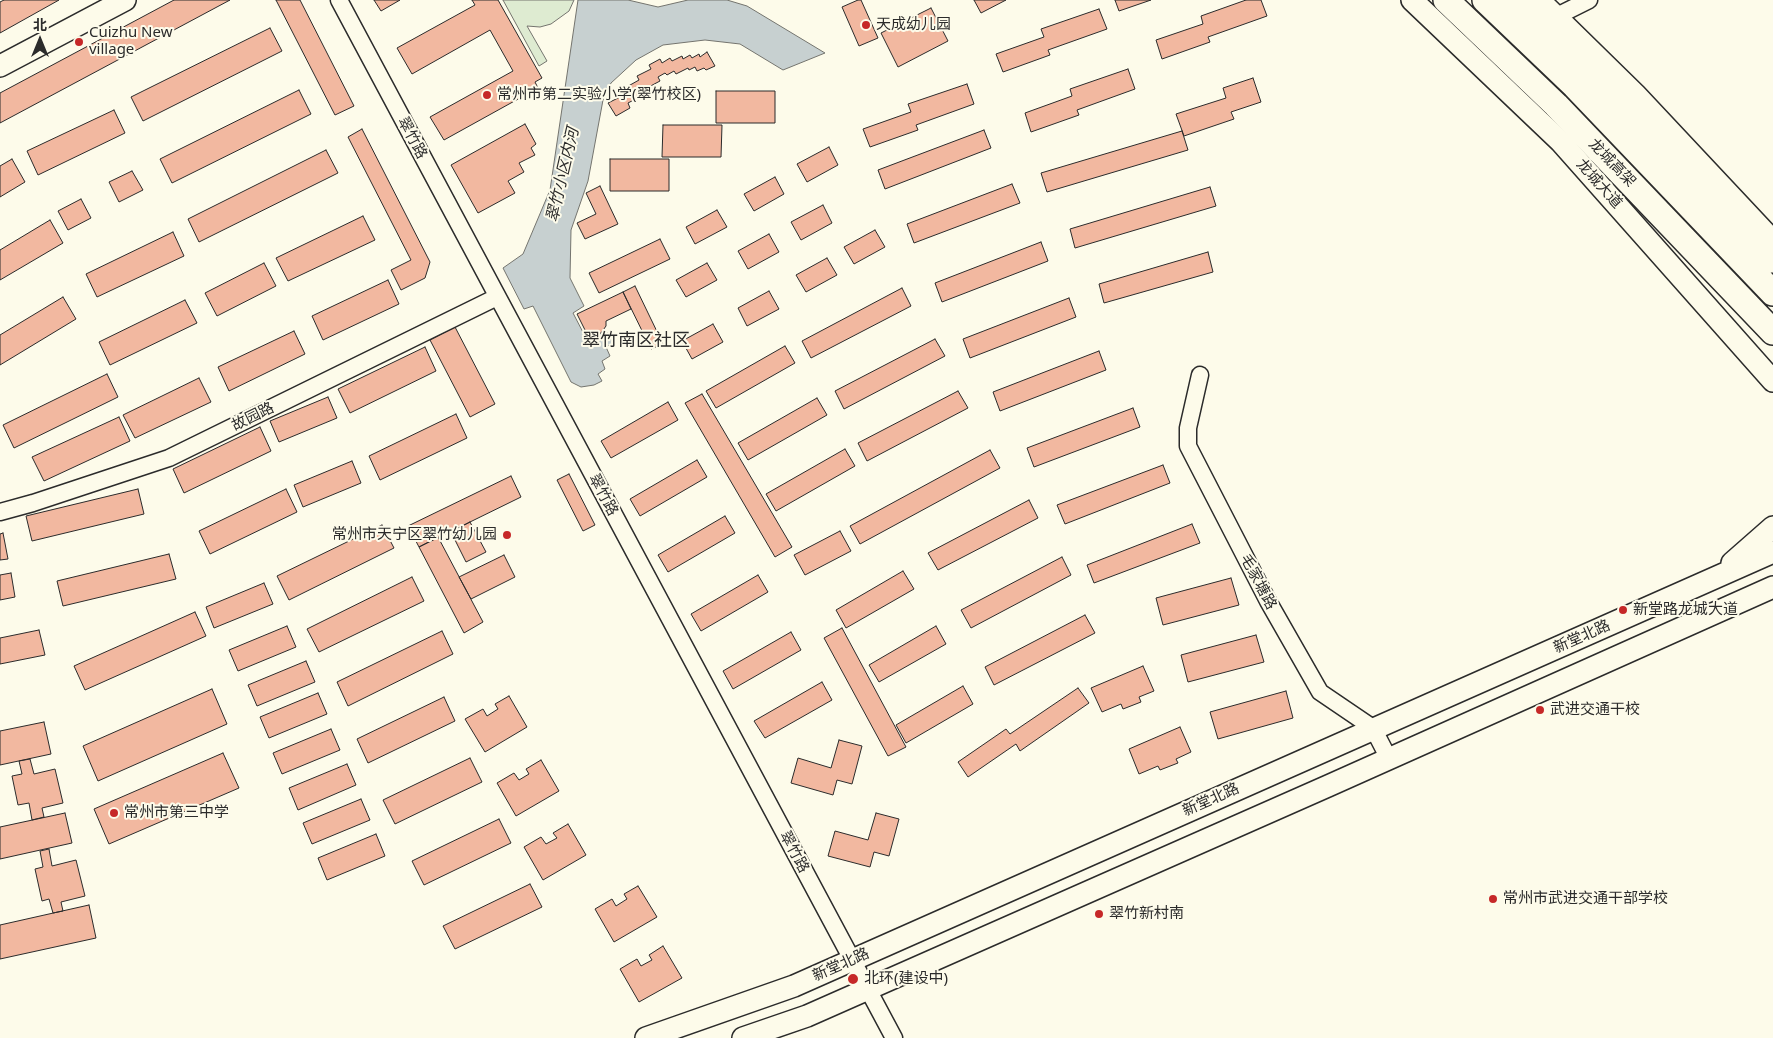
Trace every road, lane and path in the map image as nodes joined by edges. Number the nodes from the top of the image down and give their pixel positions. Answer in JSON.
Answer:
{"nodes":[{"id":1,"x":125,"y":0,"type":"edge"},
{"id":2,"x":339,"y":0,"type":"edge"},
{"id":3,"x":1412,"y":0,"type":"edge"},
{"id":4,"x":1446,"y":0,"type":"edge"},
{"id":5,"x":1485,"y":0,"type":"edge"},
{"id":6,"x":1500,"y":0,"type":"edge"},
{"id":7,"x":1515,"y":0,"type":"edge"},
{"id":8,"x":1539,"y":0,"type":"edge"},
{"id":9,"x":1589,"y":0,"type":"edge"},
{"id":10,"x":1557,"y":16,"type":"junction"},
{"id":11,"x":0,"y":66,"type":"edge"},
{"id":12,"x":1773,"y":241,"type":"edge"},
{"id":13,"x":1773,"y":260,"type":"edge"},
{"id":14,"x":1773,"y":281,"type":"edge"},
{"id":15,"x":1773,"y":293,"type":"edge"},
{"id":16,"x":497,"y":297,"type":"junction"},
{"id":17,"x":1773,"y":332,"type":"edge"},
{"id":18,"x":1200,"y":375,"type":"dead end"},
{"id":19,"x":1773,"y":381,"type":"edge"},
{"id":20,"x":0,"y":512,"type":"edge"},
{"id":21,"x":1773,"y":527,"type":"edge"},
{"id":22,"x":1773,"y":552,"type":"edge"},
{"id":23,"x":1717,"y":577,"type":"junction"},
{"id":24,"x":1773,"y":587,"type":"edge"},
{"id":25,"x":1773,"y":597,"type":"edge"},
{"id":26,"x":1729,"y":607,"type":"junction"},
{"id":27,"x":1373,"y":728,"type":"junction"},
{"id":28,"x":1390,"y":759,"type":"junction"},
{"id":29,"x":853,"y":960,"type":"junction"},
{"id":30,"x":867,"y":989,"type":"junction"},
{"id":31,"x":646,"y":1038,"type":"edge"},
{"id":32,"x":744,"y":1038,"type":"edge"},
{"id":33,"x":894,"y":1038,"type":"edge"}],
"edges":[{"from":1,"to":11,"type":"main road"},
{"from":2,"to":16,"type":"street","name":"翠竹路"},
{"from":3,"to":19,"type":"main road","name":"龙城大道"},
{"from":4,"to":17,"type":"highway","name":"龙城高架"},
{"from":5,"to":15,"type":"highway","name":"龙城高架"},
{"from":6,"to":14,"type":"main road"},
{"from":7,"to":13,"type":"highway"},
{"from":8,"to":10,"type":"main road"},
{"from":9,"to":10,"type":"street"},
{"from":10,"to":12,"type":"main road"},
{"from":16,"to":20,"type":"street","name":"故园路"},
{"from":16,"to":29,"type":"street","name":"翠竹路"},
{"from":18,"to":27,"type":"street","name":"毛家塘路"},
{"from":21,"to":23,"type":"main road"},
{"from":22,"to":23,"type":"main road","name":"新堂北路"},
{"from":23,"to":27,"type":"main road","name":"新堂北路"},
{"from":24,"to":26,"type":"main road"},
{"from":25,"to":26,"type":"main road"},
{"from":26,"to":28,"type":"main road"},
{"from":27,"to":28,"type":"street","name":"毛家塘路"},
{"from":27,"to":29,"type":"main road","name":"新堂北路"},
{"from":28,"to":30,"type":"main road"},
{"from":29,"to":30,"type":"street","name":"翠竹路"},
{"from":29,"to":31,"type":"main road","name":"新堂北路"},
{"from":30,"to":32,"type":"main road"},
{"from":30,"to":33,"type":"street","name":"翠竹路"}]}
